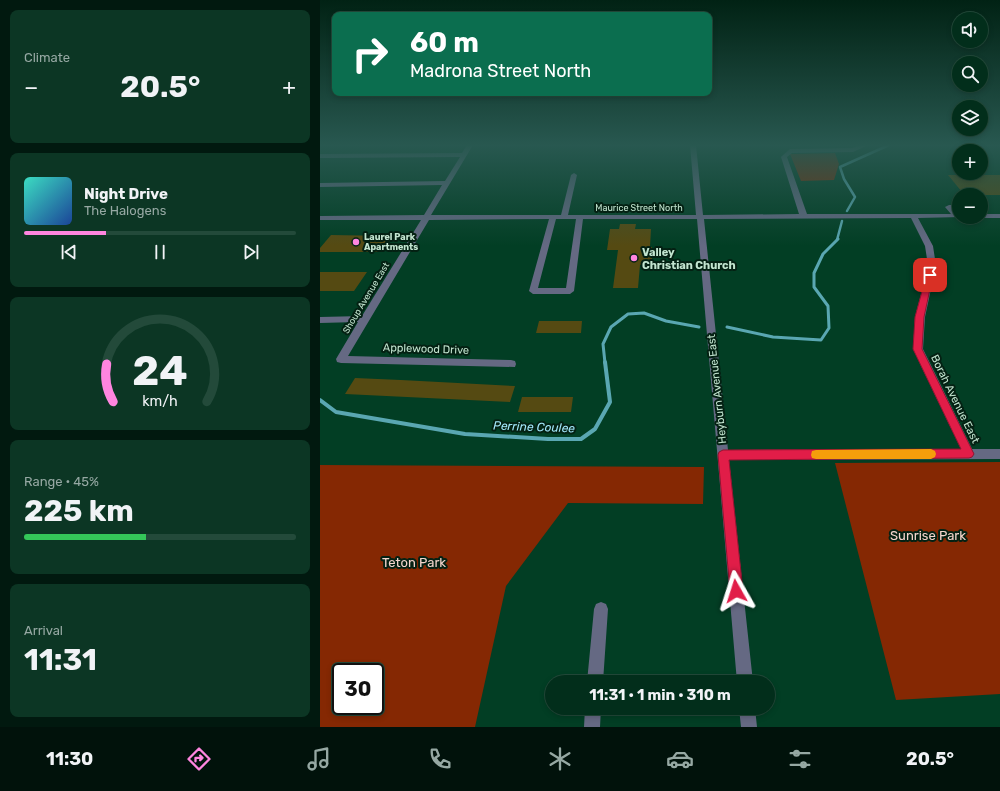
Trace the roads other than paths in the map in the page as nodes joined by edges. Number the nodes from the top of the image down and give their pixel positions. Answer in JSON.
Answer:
{"nodes":[{"id":1,"x":448,"y":179,"type":"edge"},
{"id":2,"x":573,"y":179,"type":"edge"},
{"id":3,"x":696,"y":179,"type":"edge"},
{"id":4,"x":791,"y":179,"type":"edge"},
{"id":5,"x":446,"y":183,"type":"junction"},
{"id":6,"x":320,"y":185,"type":"edge"},
{"id":7,"x":949,"y":207,"type":"dead end"},
{"id":8,"x":952,"y":210,"type":"edge"},
{"id":9,"x":913,"y":216,"type":"junction"},
{"id":10,"x":952,"y":216,"type":"edge"},
{"id":11,"x":988,"y":216,"type":"edge"},
{"id":12,"x":1000,"y":216,"type":"edge"},
{"id":13,"x":426,"y":217,"type":"junction"},
{"id":14,"x":552,"y":217,"type":"junction"},
{"id":15,"x":564,"y":217,"type":"junction"},
{"id":16,"x":580,"y":217,"type":"junction"},
{"id":17,"x":700,"y":217,"type":"junction"},
{"id":18,"x":804,"y":217,"type":"junction"},
{"id":19,"x":323,"y":218,"type":"edge"},
{"id":20,"x":320,"y":226,"type":"edge"},
{"id":21,"x":365,"y":319,"type":"junction"},
{"id":22,"x":321,"y":321,"type":"edge"},
{"id":23,"x":341,"y":359,"type":"joint"},
{"id":24,"x":511,"y":364,"type":"dead end"},
{"id":25,"x":969,"y":454,"type":"junction"},
{"id":26,"x":1000,"y":454,"type":"edge"},
{"id":27,"x":723,"y":455,"type":"junction"},
{"id":28,"x":601,"y":609,"type":"dead end"},
{"id":29,"x":596,"y":675,"type":"edge"},
{"id":30,"x":744,"y":675,"type":"edge"},
{"id":31,"x":593,"y":715,"type":"edge"},
{"id":32,"x":748,"y":715,"type":"edge"},
{"id":33,"x":592,"y":727,"type":"edge"},
{"id":34,"x":749,"y":727,"type":"edge"}],
"edges":[{"from":1,"to":5,"type":"street","name":"Shoup Avenue East"},
{"from":2,"to":15,"type":"street"},
{"from":3,"to":17,"type":"street","name":"Heyburn Avenue East"},
{"from":4,"to":18,"type":"street"},
{"from":5,"to":6,"type":"street"},
{"from":5,"to":13,"type":"street","name":"Shoup Avenue East"},
{"from":7,"to":8,"type":"street"},
{"from":9,"to":10,"type":"street","name":"Maurice Street North"},
{"from":9,"to":18,"type":"street","name":"Maurice Street North"},
{"from":9,"to":25,"type":"street","name":"Borah Avenue East"},
{"from":11,"to":12,"type":"street"},
{"from":13,"to":14,"type":"street","name":"Maurice Street North"},
{"from":13,"to":19,"type":"street","name":"Maurice Street North"},
{"from":13,"to":21,"type":"street","name":"Shoup Avenue East"},
{"from":14,"to":15,"type":"street","name":"Maurice Street North"},
{"from":14,"to":16,"type":"street"},
{"from":15,"to":16,"type":"street","name":"Maurice Street North"},
{"from":16,"to":17,"type":"street","name":"Maurice Street North"},
{"from":17,"to":18,"type":"street","name":"Maurice Street North"},
{"from":17,"to":27,"type":"street","name":"Heyburn Avenue East"},
{"from":19,"to":20,"type":"street"},
{"from":21,"to":22,"type":"street"},
{"from":21,"to":23,"type":"street","name":"Shoup Avenue East"},
{"from":23,"to":24,"type":"street","name":"Applewood Drive"},
{"from":25,"to":26,"type":"street"},
{"from":25,"to":27,"type":"street"},
{"from":27,"to":30,"type":"street","name":"Heyburn Avenue East"},
{"from":28,"to":29,"type":"street"},
{"from":31,"to":33,"type":"street"},
{"from":32,"to":34,"type":"street"}]}
